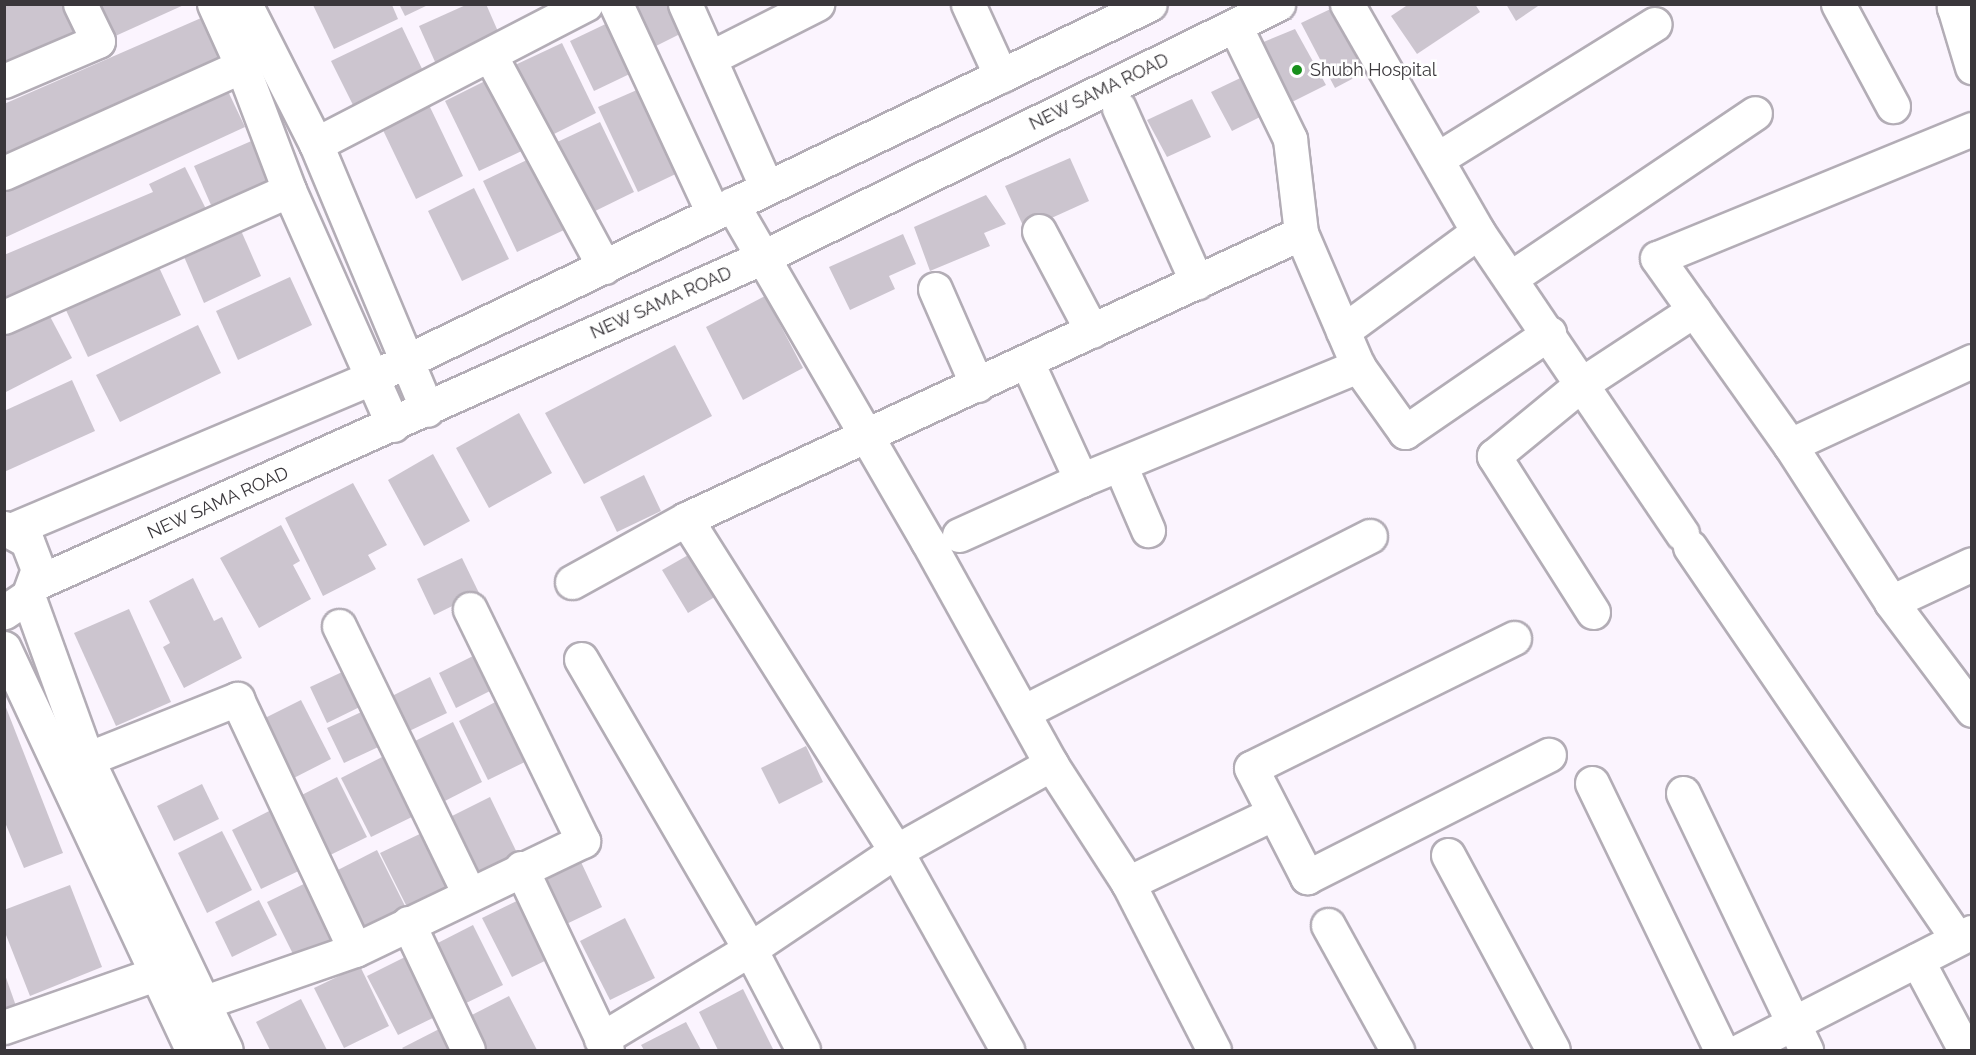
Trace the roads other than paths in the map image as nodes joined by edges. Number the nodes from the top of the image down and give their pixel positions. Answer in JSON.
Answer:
{"nodes":[{"id":1,"x":80,"y":4,"type":"edge"},
{"id":2,"x":214,"y":4,"type":"edge"},
{"id":3,"x":586,"y":4,"type":"edge"},
{"id":4,"x":616,"y":4,"type":"edge"},
{"id":5,"x":685,"y":4,"type":"edge"},
{"id":6,"x":817,"y":4,"type":"edge"},
{"id":7,"x":968,"y":4,"type":"edge"},
{"id":8,"x":1150,"y":4,"type":"edge"},
{"id":9,"x":1278,"y":4,"type":"edge"},
{"id":10,"x":1347,"y":4,"type":"edge"},
{"id":11,"x":1838,"y":4,"type":"edge"},
{"id":12,"x":1960,"y":4,"type":"edge"},
{"id":13,"x":248,"y":6,"type":"edge"},
{"id":14,"x":1657,"y":12,"type":"edge"},
{"id":15,"x":1235,"y":26,"type":"junction"},
{"id":16,"x":490,"y":55,"type":"junction"},
{"id":17,"x":712,"y":57,"type":"junction"},
{"id":18,"x":242,"y":66,"type":"junction"},
{"id":19,"x":1971,"y":67,"type":"edge"},
{"id":20,"x":1001,"y":76,"type":"junction"},
{"id":21,"x":4,"y":81,"type":"edge"},
{"id":22,"x":1893,"y":106,"type":"dead end"},
{"id":23,"x":1119,"y":108,"type":"dead end"},
{"id":24,"x":1755,"y":112,"type":"dead end"},
{"id":25,"x":1971,"y":129,"type":"edge"},
{"id":26,"x":316,"y":144,"type":"junction"},
{"id":27,"x":1437,"y":159,"type":"junction"},
{"id":28,"x":4,"y":173,"type":"edge"},
{"id":29,"x":767,"y":188,"type":"junction"},
{"id":30,"x":289,"y":190,"type":"junction"},
{"id":31,"x":723,"y":208,"type":"junction"},
{"id":32,"x":1039,"y":231,"type":"dead end"},
{"id":33,"x":1301,"y":232,"type":"junction"},
{"id":34,"x":1478,"y":232,"type":"junction"},
{"id":35,"x":763,"y":257,"type":"junction"},
{"id":36,"x":604,"y":267,"type":"junction"},
{"id":37,"x":1512,"y":277,"type":"junction"},
{"id":38,"x":1197,"y":282,"type":"junction"},
{"id":39,"x":934,"y":289,"type":"dead end"},
{"id":40,"x":1694,"y":310,"type":"junction"},
{"id":41,"x":4,"y":317,"type":"edge"},
{"id":42,"x":1092,"y":331,"type":"junction"},
{"id":43,"x":1343,"y":331,"type":"junction"},
{"id":44,"x":1549,"y":333,"type":"junction"},
{"id":45,"x":405,"y":361,"type":"junction"},
{"id":46,"x":1971,"y":361,"type":"edge"},
{"id":47,"x":1027,"y":362,"type":"junction"},
{"id":48,"x":1358,"y":366,"type":"junction"},
{"id":49,"x":369,"y":379,"type":"junction"},
{"id":50,"x":1583,"y":383,"type":"junction"},
{"id":51,"x":977,"y":385,"type":"junction"},
{"id":52,"x":427,"y":410,"type":"junction"},
{"id":53,"x":393,"y":425,"type":"junction"},
{"id":54,"x":866,"y":437,"type":"junction"},
{"id":55,"x":1790,"y":445,"type":"junction"},
{"id":56,"x":1120,"y":465,"type":"junction"},
{"id":57,"x":1081,"y":480,"type":"junction"},
{"id":58,"x":686,"y":519,"type":"junction"},
{"id":59,"x":8,"y":529,"type":"edge"},
{"id":60,"x":1148,"y":530,"type":"dead end"},
{"id":61,"x":959,"y":535,"type":"dead end"},
{"id":62,"x":1370,"y":536,"type":"dead end"},
{"id":63,"x":1971,"y":564,"type":"edge"},
{"id":64,"x":572,"y":582,"type":"dead end"},
{"id":65,"x":23,"y":597,"type":"edge"},
{"id":66,"x":1891,"y":602,"type":"junction"},
{"id":67,"x":470,"y":609,"type":"dead end"},
{"id":68,"x":1593,"y":612,"type":"dead end"},
{"id":69,"x":339,"y":626,"type":"dead end"},
{"id":70,"x":1514,"y":638,"type":"dead end"},
{"id":71,"x":4,"y":648,"type":"edge"},
{"id":72,"x":581,"y":659,"type":"dead end"},
{"id":73,"x":1971,"y":710,"type":"edge"},
{"id":74,"x":1023,"y":712,"type":"junction"},
{"id":75,"x":1549,"y":755,"type":"dead end"},
{"id":76,"x":87,"y":759,"type":"junction"},
{"id":77,"x":1051,"y":764,"type":"junction"},
{"id":78,"x":1592,"y":783,"type":"dead end"},
{"id":79,"x":1683,"y":793,"type":"dead end"},
{"id":80,"x":1272,"y":814,"type":"junction"},
{"id":81,"x":896,"y":851,"type":"junction"},
{"id":82,"x":1448,"y":855,"type":"dead end"},
{"id":83,"x":520,"y":868,"type":"junction"},
{"id":84,"x":1128,"y":883,"type":"junction"},
{"id":85,"x":469,"y":894,"type":"junction"},
{"id":86,"x":408,"y":923,"type":"junction"},
{"id":87,"x":1328,"y":926,"type":"dead end"},
{"id":88,"x":1964,"y":935,"type":"edge"},
{"id":89,"x":750,"y":949,"type":"junction"},
{"id":90,"x":355,"y":950,"type":"junction"},
{"id":91,"x":1917,"y":960,"type":"junction"},
{"id":92,"x":155,"y":974,"type":"junction"},
{"id":93,"x":202,"y":1003,"type":"junction"},
{"id":94,"x":4,"y":1027,"type":"edge"},
{"id":95,"x":1800,"y":1037,"type":"edge"},
{"id":96,"x":604,"y":1045,"type":"edge"},
{"id":97,"x":192,"y":1050,"type":"edge"},
{"id":98,"x":226,"y":1050,"type":"edge"},
{"id":99,"x":468,"y":1050,"type":"edge"},
{"id":100,"x":803,"y":1050,"type":"edge"},
{"id":101,"x":1007,"y":1050,"type":"edge"},
{"id":102,"x":1214,"y":1050,"type":"edge"},
{"id":103,"x":1397,"y":1050,"type":"edge"},
{"id":104,"x":1553,"y":1050,"type":"edge"},
{"id":105,"x":1721,"y":1050,"type":"edge"},
{"id":106,"x":1741,"y":1050,"type":"edge"},
{"id":107,"x":1965,"y":1050,"type":"edge"}],
"edges":[{"from":1,"to":21,"type":"street"},
{"from":2,"to":18,"type":"street"},
{"from":3,"to":16,"type":"street"},
{"from":4,"to":31,"type":"street"},
{"from":5,"to":17,"type":"street"},
{"from":6,"to":17,"type":"street"},
{"from":7,"to":20,"type":"street"},
{"from":8,"to":20,"type":"street"},
{"from":9,"to":15,"type":"street","name":"NEW SAMA ROAD"},
{"from":10,"to":27,"type":"street"},
{"from":11,"to":22,"type":"street"},
{"from":12,"to":19,"type":"street"},
{"from":13,"to":26,"type":"street"},
{"from":14,"to":27,"type":"street"},
{"from":15,"to":33,"type":"street"},
{"from":15,"to":35,"type":"street","name":"NEW SAMA ROAD"},
{"from":16,"to":26,"type":"street"},
{"from":16,"to":36,"type":"street"},
{"from":17,"to":29,"type":"street"},
{"from":18,"to":28,"type":"street"},
{"from":18,"to":30,"type":"street"},
{"from":20,"to":29,"type":"street"},
{"from":23,"to":38,"type":"street"},
{"from":24,"to":37,"type":"street"},
{"from":25,"to":40,"type":"street"},
{"from":26,"to":45,"type":"street"},
{"from":27,"to":34,"type":"street"},
{"from":29,"to":31,"type":"street"},
{"from":30,"to":41,"type":"street"},
{"from":30,"to":49,"type":"street"},
{"from":31,"to":35,"type":"street"},
{"from":31,"to":36,"type":"street"},
{"from":32,"to":42,"type":"street"},
{"from":33,"to":38,"type":"street"},
{"from":33,"to":43,"type":"street"},
{"from":34,"to":37,"type":"street"},
{"from":34,"to":43,"type":"street"},
{"from":35,"to":52,"type":"street","name":"NEW SAMA ROAD"},
{"from":35,"to":54,"type":"street"},
{"from":36,"to":45,"type":"street"},
{"from":37,"to":44,"type":"street"},
{"from":38,"to":42,"type":"street"},
{"from":39,"to":51,"type":"street"},
{"from":40,"to":50,"type":"street"},
{"from":40,"to":55,"type":"street"},
{"from":42,"to":47,"type":"street"},
{"from":43,"to":48,"type":"street"},
{"from":44,"to":48,"type":"street"},
{"from":44,"to":50,"type":"street"},
{"from":45,"to":49,"type":"street"},
{"from":45,"to":52,"type":"street"},
{"from":46,"to":55,"type":"street"},
{"from":47,"to":51,"type":"street"},
{"from":47,"to":57,"type":"street"},
{"from":48,"to":56,"type":"street"},
{"from":49,"to":53,"type":"street"},
{"from":49,"to":59,"type":"street"},
{"from":50,"to":68,"type":"street"},
{"from":50,"to":88,"type":"street"},
{"from":51,"to":54,"type":"street"},
{"from":52,"to":53,"type":"street","name":"NEW SAMA ROAD"},
{"from":53,"to":65,"type":"street","name":"NEW SAMA ROAD"},
{"from":54,"to":58,"type":"street"},
{"from":54,"to":74,"type":"street"},
{"from":55,"to":66,"type":"street"},
{"from":56,"to":57,"type":"street"},
{"from":56,"to":60,"type":"street"},
{"from":57,"to":61,"type":"street"},
{"from":58,"to":64,"type":"street"},
{"from":58,"to":81,"type":"street"},
{"from":59,"to":65,"type":"street"},
{"from":62,"to":74,"type":"street"},
{"from":63,"to":66,"type":"street"},
{"from":65,"to":76,"type":"street"},
{"from":66,"to":73,"type":"street"},
{"from":67,"to":83,"type":"street"},
{"from":69,"to":85,"type":"street"},
{"from":70,"to":80,"type":"street"},
{"from":71,"to":92,"type":"street"},
{"from":72,"to":89,"type":"street"},
{"from":74,"to":77,"type":"street"},
{"from":75,"to":80,"type":"street"},
{"from":76,"to":90,"type":"street"},
{"from":76,"to":93,"type":"street"},
{"from":77,"to":81,"type":"street"},
{"from":77,"to":84,"type":"street"},
{"from":78,"to":105,"type":"street"},
{"from":79,"to":95,"type":"street"},
{"from":80,"to":84,"type":"street"},
{"from":81,"to":89,"type":"street"},
{"from":81,"to":101,"type":"street"},
{"from":82,"to":104,"type":"street"},
{"from":83,"to":85,"type":"street"},
{"from":83,"to":96,"type":"street"},
{"from":84,"to":102,"type":"street"},
{"from":85,"to":86,"type":"street"},
{"from":86,"to":90,"type":"street"},
{"from":86,"to":99,"type":"street"},
{"from":87,"to":103,"type":"street"},
{"from":88,"to":91,"type":"street"},
{"from":89,"to":96,"type":"street"},
{"from":89,"to":100,"type":"street"},
{"from":90,"to":93,"type":"street"},
{"from":91,"to":95,"type":"street"},
{"from":91,"to":107,"type":"street"},
{"from":92,"to":94,"type":"street"},
{"from":92,"to":97,"type":"street"},
{"from":93,"to":98,"type":"street"},
{"from":95,"to":106,"type":"street"}]}
